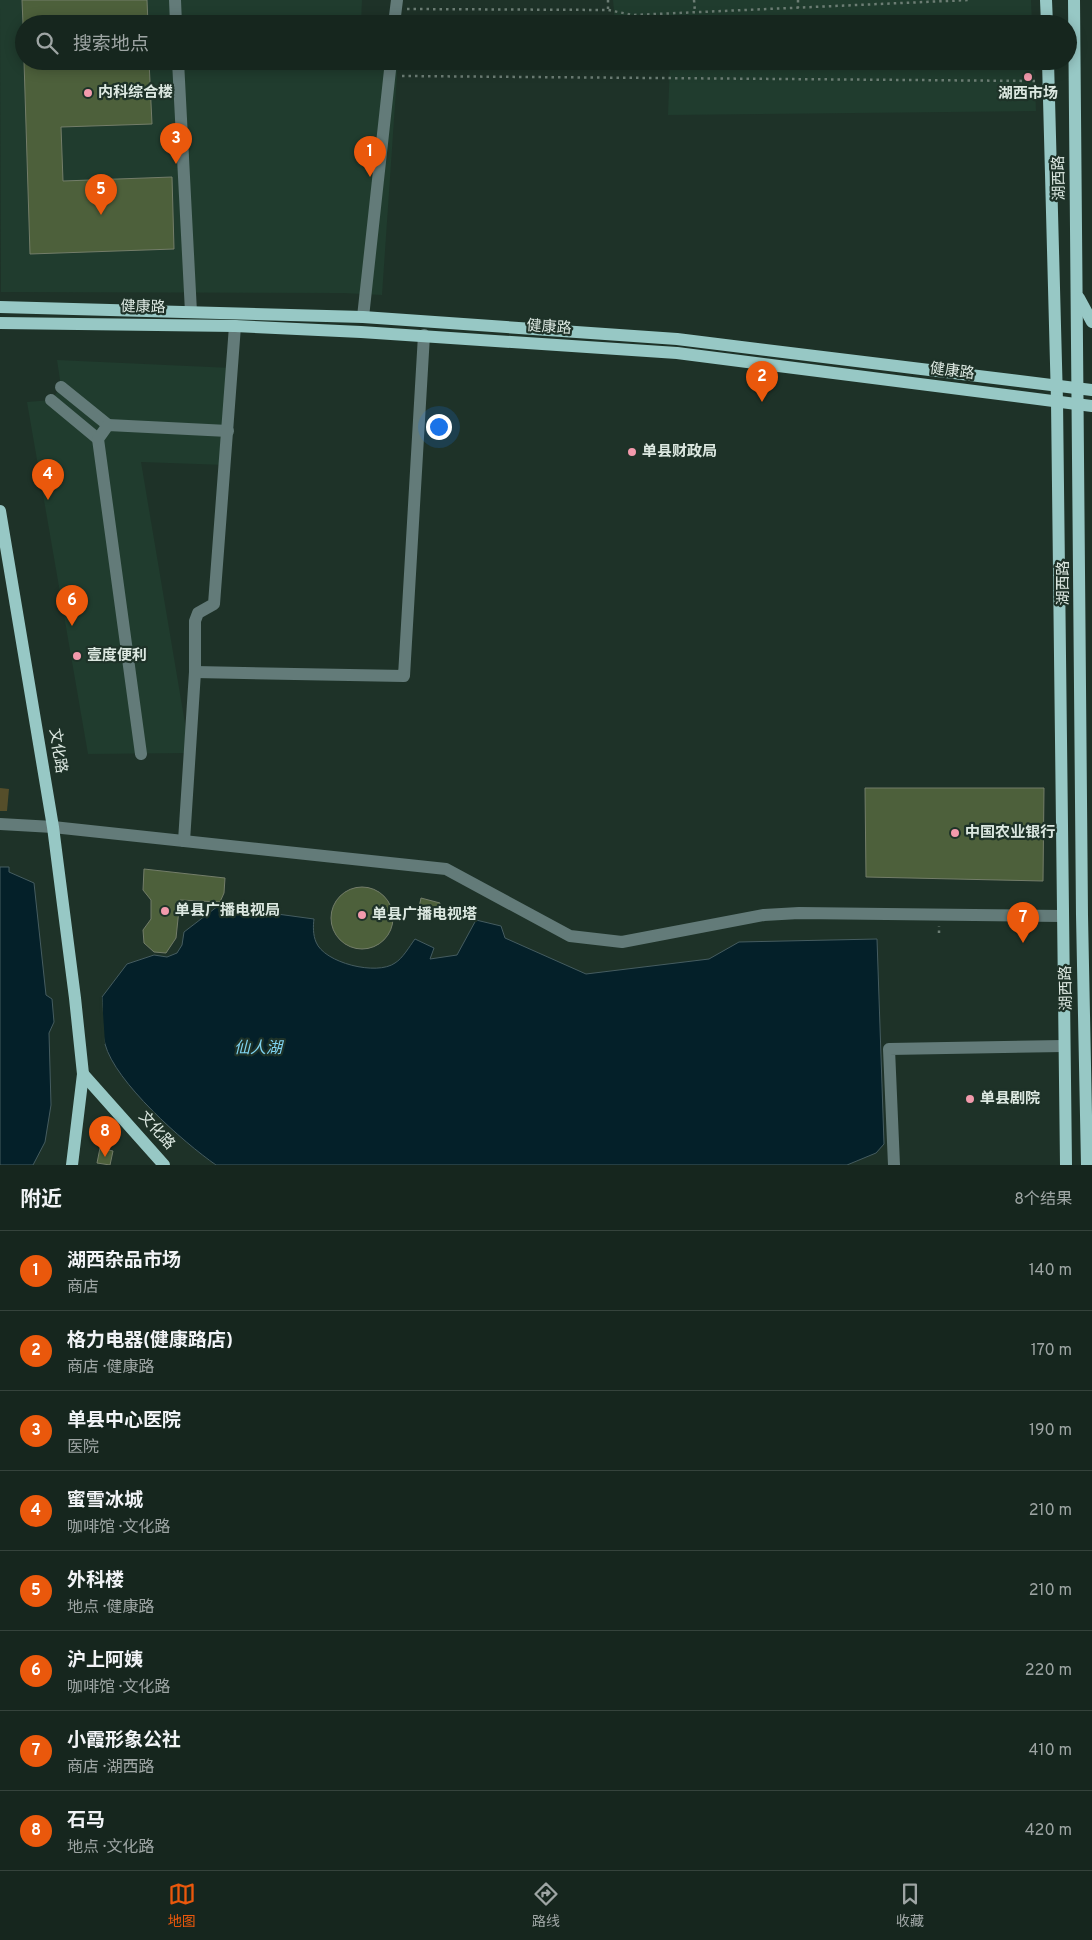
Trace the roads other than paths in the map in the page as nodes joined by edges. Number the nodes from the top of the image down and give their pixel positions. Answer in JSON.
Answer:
{"nodes":[{"id":1,"x":175,"y":0,"type":"edge"},
{"id":2,"x":1046,"y":0,"type":"edge"},
{"id":3,"x":1074,"y":0,"type":"edge"},
{"id":4,"x":176,"y":15,"type":"edge"},
{"id":5,"x":1047,"y":15,"type":"edge"},
{"id":6,"x":1074,"y":15,"type":"edge"},
{"id":7,"x":178,"y":70,"type":"edge"},
{"id":8,"x":390,"y":70,"type":"edge"},
{"id":9,"x":1048,"y":70,"type":"edge"},
{"id":10,"x":1075,"y":70,"type":"edge"},
{"id":11,"x":1077,"y":294,"type":"junction"},
{"id":12,"x":0,"y":307,"type":"edge"},
{"id":13,"x":191,"y":312,"type":"junction"},
{"id":14,"x":363,"y":317,"type":"junction"},
{"id":15,"x":1092,"y":322,"type":"edge"},
{"id":16,"x":0,"y":323,"type":"edge"},
{"id":17,"x":235,"y":326,"type":"junction"},
{"id":18,"x":424,"y":335,"type":"junction"},
{"id":19,"x":1056,"y":385,"type":"junction"},
{"id":20,"x":61,"y":387,"type":"dead end"},
{"id":21,"x":1079,"y":388,"type":"junction"},
{"id":22,"x":1092,"y":390,"type":"edge"},
{"id":23,"x":51,"y":400,"type":"dead end"},
{"id":24,"x":1057,"y":402,"type":"junction"},
{"id":25,"x":1079,"y":404,"type":"junction"},
{"id":26,"x":1092,"y":406,"type":"edge"},
{"id":27,"x":108,"y":425,"type":"junction"},
{"id":28,"x":228,"y":432,"type":"junction"},
{"id":29,"x":98,"y":438,"type":"junction"},
{"id":30,"x":0,"y":511,"type":"edge"},
{"id":31,"x":195,"y":672,"type":"junction"},
{"id":32,"x":141,"y":754,"type":"dead end"},
{"id":33,"x":0,"y":824,"type":"edge"},
{"id":34,"x":53,"y":827,"type":"junction"},
{"id":35,"x":184,"y":841,"type":"junction"},
{"id":36,"x":1087,"y":915,"type":"edge"},
{"id":37,"x":1061,"y":916,"type":"junction"},
{"id":38,"x":1088,"y":982,"type":"edge"},
{"id":39,"x":1063,"y":1046,"type":"junction"},
{"id":40,"x":83,"y":1074,"type":"junction"},
{"id":41,"x":72,"y":1165,"type":"edge"},
{"id":42,"x":164,"y":1165,"type":"edge"},
{"id":43,"x":894,"y":1165,"type":"edge"},
{"id":44,"x":1066,"y":1165,"type":"edge"},
{"id":45,"x":1087,"y":1165,"type":"edge"}],
"edges":[{"from":1,"to":4,"type":"street"},
{"from":2,"to":5,"type":"main road"},
{"from":3,"to":6,"type":"main road","name":"湖西路"},
{"from":7,"to":13,"type":"street"},
{"from":8,"to":14,"type":"street"},
{"from":9,"to":19,"type":"main road","name":"湖西路"},
{"from":10,"to":11,"type":"main road","name":"湖西路"},
{"from":11,"to":15,"type":"main road"},
{"from":11,"to":21,"type":"main road","name":"湖西路"},
{"from":12,"to":13,"type":"main road","name":"健康路"},
{"from":13,"to":14,"type":"main road","name":"健康路"},
{"from":14,"to":19,"type":"main road","name":"健康路"},
{"from":16,"to":17,"type":"main road","name":"健康路"},
{"from":17,"to":18,"type":"main road","name":"健康路"},
{"from":17,"to":28,"type":"street"},
{"from":18,"to":24,"type":"main road","name":"健康路"},
{"from":18,"to":31,"type":"street"},
{"from":19,"to":21,"type":"main road","name":"健康路"},
{"from":19,"to":24,"type":"main road","name":"湖西路"},
{"from":20,"to":27,"type":"street"},
{"from":21,"to":22,"type":"main road","name":"健康路"},
{"from":21,"to":25,"type":"main road","name":"湖西路"},
{"from":23,"to":29,"type":"street"},
{"from":24,"to":25,"type":"main road","name":"健康路"},
{"from":24,"to":37,"type":"main road","name":"湖西路"},
{"from":25,"to":26,"type":"main road","name":"健康路"},
{"from":25,"to":36,"type":"main road","name":"湖西路"},
{"from":27,"to":28,"type":"street"},
{"from":27,"to":29,"type":"street"},
{"from":28,"to":31,"type":"street"},
{"from":29,"to":32,"type":"street"},
{"from":30,"to":34,"type":"main road","name":"文化路"},
{"from":31,"to":35,"type":"street"},
{"from":33,"to":34,"type":"street"},
{"from":34,"to":35,"type":"street"},
{"from":34,"to":40,"type":"main road","name":"文化路"},
{"from":35,"to":37,"type":"street"},
{"from":36,"to":38,"type":"main road","name":"湖西路"},
{"from":37,"to":39,"type":"main road","name":"湖西路"},
{"from":38,"to":45,"type":"main road","name":"湖西路"},
{"from":39,"to":43,"type":"street"},
{"from":39,"to":44,"type":"main road","name":"湖西路"},
{"from":40,"to":41,"type":"main road"},
{"from":40,"to":42,"type":"main road","name":"文化路"}]}
